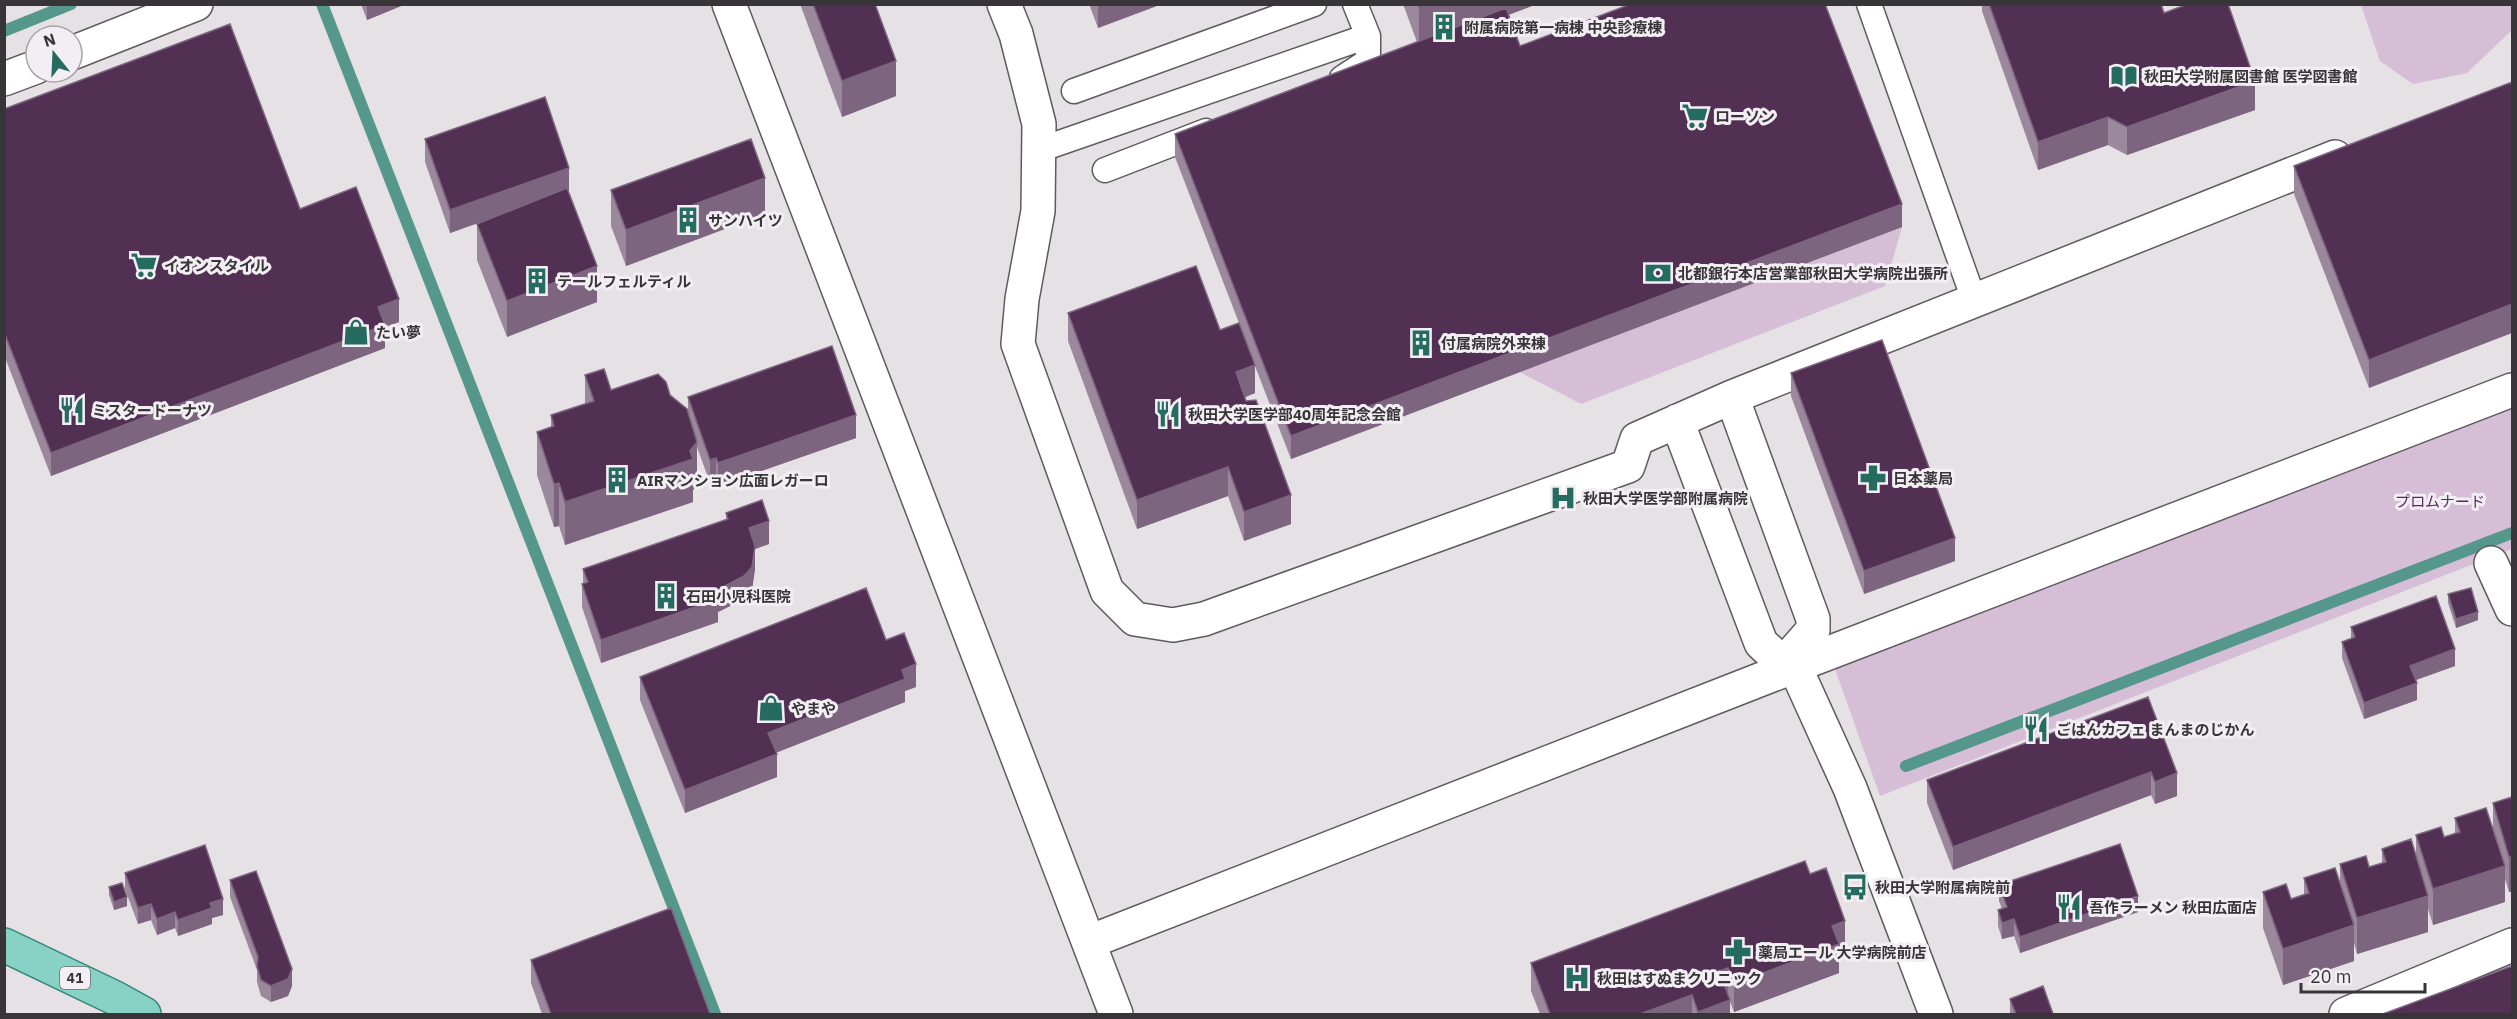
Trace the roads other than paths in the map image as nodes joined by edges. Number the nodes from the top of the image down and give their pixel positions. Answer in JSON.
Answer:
{"nodes":[{"id":1,"x":196,"y":4,"type":"edge"},
{"id":2,"x":729,"y":4,"type":"edge"},
{"id":3,"x":1004,"y":4,"type":"edge"},
{"id":4,"x":1314,"y":4,"type":"edge"},
{"id":5,"x":1355,"y":4,"type":"edge"},
{"id":6,"x":1869,"y":4,"type":"edge"},
{"id":7,"x":1368,"y":36,"type":"junction"},
{"id":8,"x":84,"y":48,"type":"edge"},
{"id":9,"x":24,"y":72,"type":"edge"},
{"id":10,"x":4,"y":79,"type":"edge"},
{"id":11,"x":1320,"y":87,"type":"edge"},
{"id":12,"x":1074,"y":91,"type":"dead end"},
{"id":13,"x":1223,"y":124,"type":"edge"},
{"id":14,"x":2359,"y":147,"type":"edge"},
{"id":15,"x":1039,"y":150,"type":"junction"},
{"id":16,"x":1104,"y":170,"type":"dead end"},
{"id":17,"x":1974,"y":300,"type":"junction"},
{"id":18,"x":2512,"y":390,"type":"edge"},
{"id":19,"x":1732,"y":397,"type":"junction"},
{"id":20,"x":1677,"y":422,"type":"junction"},
{"id":21,"x":2491,"y":563,"type":"dead end"},
{"id":22,"x":2512,"y":609,"type":"edge"},
{"id":23,"x":1792,"y":662,"type":"junction"},
{"id":24,"x":1089,"y":942,"type":"junction"},
{"id":25,"x":4,"y":945,"type":"edge"},
{"id":26,"x":2512,"y":945,"type":"edge"},
{"id":27,"x":144,"y":1014,"type":"edge"},
{"id":28,"x":1116,"y":1014,"type":"edge"},
{"id":29,"x":1936,"y":1014,"type":"edge"},
{"id":30,"x":2346,"y":1014,"type":"edge"}],
"edges":[{"from":1,"to":8,"type":"street"},
{"from":2,"to":24,"type":"street"},
{"from":3,"to":15,"type":"street"},
{"from":4,"to":12,"type":"lane"},
{"from":5,"to":7,"type":"lane"},
{"from":6,"to":17,"type":"lane"},
{"from":7,"to":11,"type":"lane"},
{"from":7,"to":15,"type":"lane"},
{"from":9,"to":10,"type":"street"},
{"from":13,"to":16,"type":"lane"},
{"from":14,"to":17,"type":"street"},
{"from":15,"to":20,"type":"street"},
{"from":17,"to":19,"type":"street"},
{"from":18,"to":23,"type":"street"},
{"from":19,"to":20,"type":"street"},
{"from":19,"to":23,"type":"street"},
{"from":20,"to":23,"type":"street"},
{"from":21,"to":22,"type":"street"},
{"from":23,"to":24,"type":"street"},
{"from":23,"to":29,"type":"street"},
{"from":24,"to":28,"type":"street"},
{"from":25,"to":27,"type":"main road","number":"41"},
{"from":26,"to":30,"type":"street"}]}
